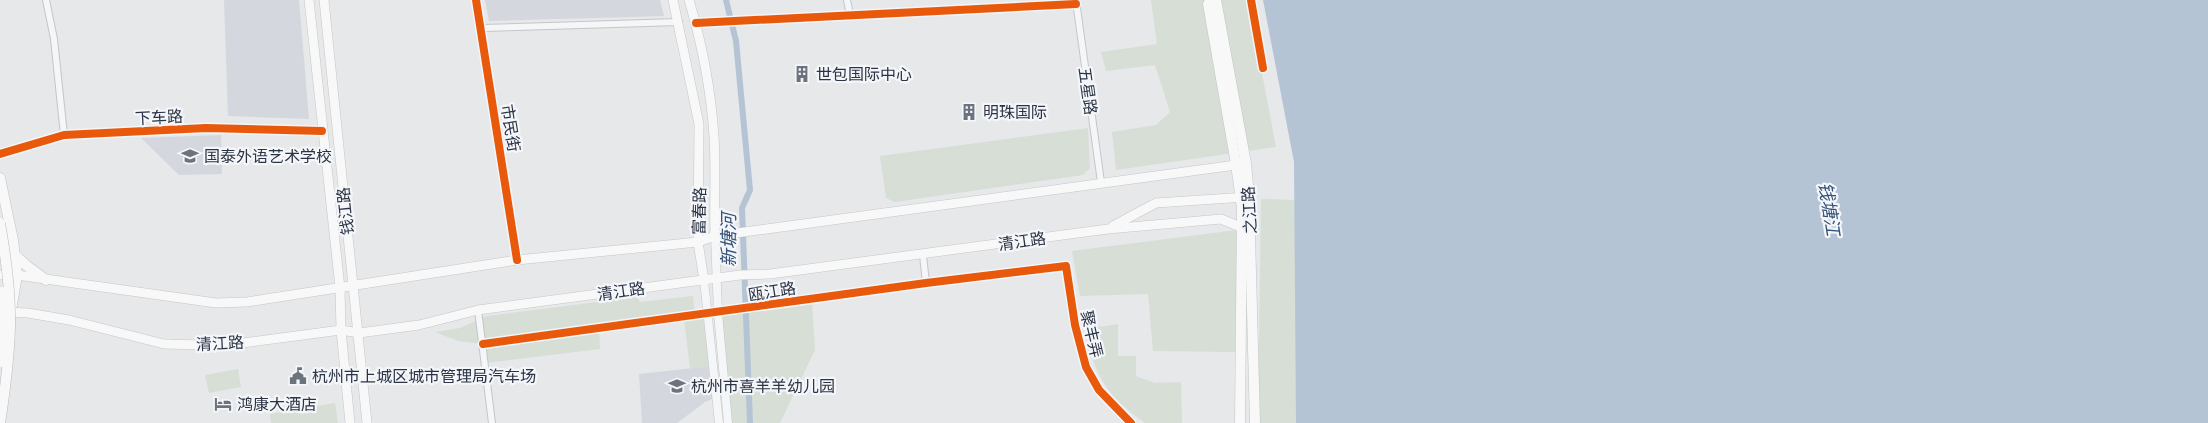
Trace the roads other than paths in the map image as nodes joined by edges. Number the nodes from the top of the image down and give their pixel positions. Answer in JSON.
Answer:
{"nodes":[{"id":1,"x":46,"y":0,"type":"edge"},
{"id":2,"x":309,"y":0,"type":"edge"},
{"id":3,"x":324,"y":0,"type":"edge"},
{"id":4,"x":476,"y":0,"type":"edge"},
{"id":5,"x":673,"y":0,"type":"edge"},
{"id":6,"x":689,"y":0,"type":"edge"},
{"id":7,"x":847,"y":0,"type":"edge"},
{"id":8,"x":1076,"y":2,"type":"edge"},
{"id":9,"x":1212,"y":2,"type":"edge"},
{"id":10,"x":850,"y":15,"type":"junction"},
{"id":11,"x":679,"y":22,"type":"junction"},
{"id":12,"x":696,"y":23,"type":"junction"},
{"id":13,"x":482,"y":28,"type":"junction"},
{"id":14,"x":322,"y":130,"type":"junction"},
{"id":15,"x":64,"y":135,"type":"junction"},
{"id":16,"x":0,"y":154,"type":"edge"},
{"id":17,"x":1241,"y":164,"type":"junction"},
{"id":18,"x":0,"y":178,"type":"edge"},
{"id":19,"x":1101,"y":182,"type":"junction"},
{"id":20,"x":1245,"y":197,"type":"junction"},
{"id":21,"x":0,"y":223,"type":"edge"},
{"id":22,"x":1243,"y":228,"type":"junction"},
{"id":23,"x":1108,"y":229,"type":"junction"},
{"id":24,"x":715,"y":236,"type":"junction"},
{"id":25,"x":698,"y":242,"type":"junction"},
{"id":26,"x":15,"y":255,"type":"junction"},
{"id":27,"x":923,"y":255,"type":"junction"},
{"id":28,"x":516,"y":260,"type":"junction"},
{"id":29,"x":1066,"y":266,"type":"joint"},
{"id":30,"x":0,"y":271,"type":"edge"},
{"id":31,"x":0,"y":275,"type":"edge"},
{"id":32,"x":17,"y":275,"type":"junction"},
{"id":33,"x":717,"y":278,"type":"junction"},
{"id":34,"x":46,"y":280,"type":"junction"},
{"id":35,"x":704,"y":280,"type":"junction"},
{"id":36,"x":926,"y":284,"type":"junction"},
{"id":37,"x":353,"y":286,"type":"junction"},
{"id":38,"x":340,"y":288,"type":"junction"},
{"id":39,"x":478,"y":310,"type":"junction"},
{"id":40,"x":5,"y":312,"type":"edge"},
{"id":41,"x":718,"y":313,"type":"junction"},
{"id":42,"x":708,"y":314,"type":"junction"},
{"id":43,"x":341,"y":330,"type":"junction"},
{"id":44,"x":359,"y":333,"type":"junction"},
{"id":45,"x":483,"y":344,"type":"junction"},
{"id":46,"x":0,"y":362,"type":"edge"},
{"id":47,"x":1,"y":423,"type":"edge"},
{"id":48,"x":350,"y":423,"type":"edge"},
{"id":49,"x":367,"y":423,"type":"edge"},
{"id":50,"x":492,"y":423,"type":"edge"},
{"id":51,"x":719,"y":423,"type":"edge"},
{"id":52,"x":728,"y":423,"type":"edge"},
{"id":53,"x":1129,"y":423,"type":"edge"},
{"id":54,"x":1240,"y":423,"type":"edge"},
{"id":55,"x":1255,"y":423,"type":"edge"}],
"edges":[{"from":1,"to":15,"type":"street"},
{"from":2,"to":14,"type":"main road","name":"钱江路"},
{"from":3,"to":37,"type":"main road","name":"钱江路"},
{"from":4,"to":13,"type":"street","name":"市民街"},
{"from":5,"to":11,"type":"main road","name":"富春路"},
{"from":6,"to":12,"type":"main road","name":"富春路"},
{"from":7,"to":10,"type":"street"},
{"from":8,"to":10,"type":"street"},
{"from":8,"to":19,"type":"street","name":"五星路"},
{"from":9,"to":17,"type":"main road","name":"之江路"},
{"from":10,"to":12,"type":"street"},
{"from":11,"to":13,"type":"street"},
{"from":11,"to":25,"type":"main road","name":"富春路"},
{"from":12,"to":24,"type":"main road","name":"富春路"},
{"from":13,"to":28,"type":"street","name":"市民街"},
{"from":14,"to":15,"type":"street","name":"下车路"},
{"from":14,"to":38,"type":"main road","name":"钱江路"},
{"from":15,"to":16,"type":"street","name":"下车路"},
{"from":17,"to":19,"type":"main road"},
{"from":17,"to":20,"type":"main road","name":"之江路"},
{"from":18,"to":26,"type":"main road"},
{"from":19,"to":24,"type":"main road"},
{"from":20,"to":22,"type":"main road","name":"之江路"},
{"from":20,"to":23,"type":"main road"},
{"from":20,"to":55,"type":"main road","name":"之江路"},
{"from":21,"to":47,"type":"main road","bridge":true},
{"from":22,"to":23,"type":"main road","name":"清江路"},
{"from":22,"to":54,"type":"main road","name":"之江路"},
{"from":23,"to":27,"type":"main road","name":"清江路"},
{"from":24,"to":25,"type":"main road"},
{"from":24,"to":33,"type":"street","name":"富春路"},
{"from":25,"to":28,"type":"main road"},
{"from":25,"to":35,"type":"main road","name":"富春路"},
{"from":26,"to":32,"type":"main road"},
{"from":26,"to":34,"type":"main road"},
{"from":27,"to":33,"type":"main road","name":"清江路"},
{"from":27,"to":36,"type":"street"},
{"from":28,"to":37,"type":"main road"},
{"from":29,"to":36,"type":"street","name":"瓯江路"},
{"from":29,"to":53,"type":"street","name":"聚丰弄"},
{"from":30,"to":46,"type":"main road","bridge":true},
{"from":31,"to":32,"type":"main road"},
{"from":32,"to":34,"type":"main road"},
{"from":32,"to":40,"type":"main road"},
{"from":33,"to":35,"type":"main road","name":"清江路"},
{"from":33,"to":41,"type":"street","name":"富春路"},
{"from":34,"to":38,"type":"main road"},
{"from":35,"to":39,"type":"main road","name":"清江路"},
{"from":35,"to":42,"type":"street","name":"富春路"},
{"from":36,"to":41,"type":"street","name":"瓯江路"},
{"from":37,"to":38,"type":"main road"},
{"from":37,"to":44,"type":"main road","name":"钱江路"},
{"from":38,"to":43,"type":"main road","name":"钱江路"},
{"from":39,"to":44,"type":"main road","name":"清江路"},
{"from":39,"to":45,"type":"street"},
{"from":40,"to":43,"type":"main road","name":"清江路"},
{"from":40,"to":47,"type":"main road"},
{"from":41,"to":42,"type":"street","name":"瓯江路"},
{"from":41,"to":52,"type":"street","name":"富春路"},
{"from":42,"to":45,"type":"street","name":"瓯江路"},
{"from":42,"to":51,"type":"street","name":"富春路"},
{"from":43,"to":44,"type":"main road","name":"清江路"},
{"from":43,"to":48,"type":"main road","name":"钱江路"},
{"from":44,"to":49,"type":"main road","name":"钱江路"},
{"from":45,"to":50,"type":"street"}]}
